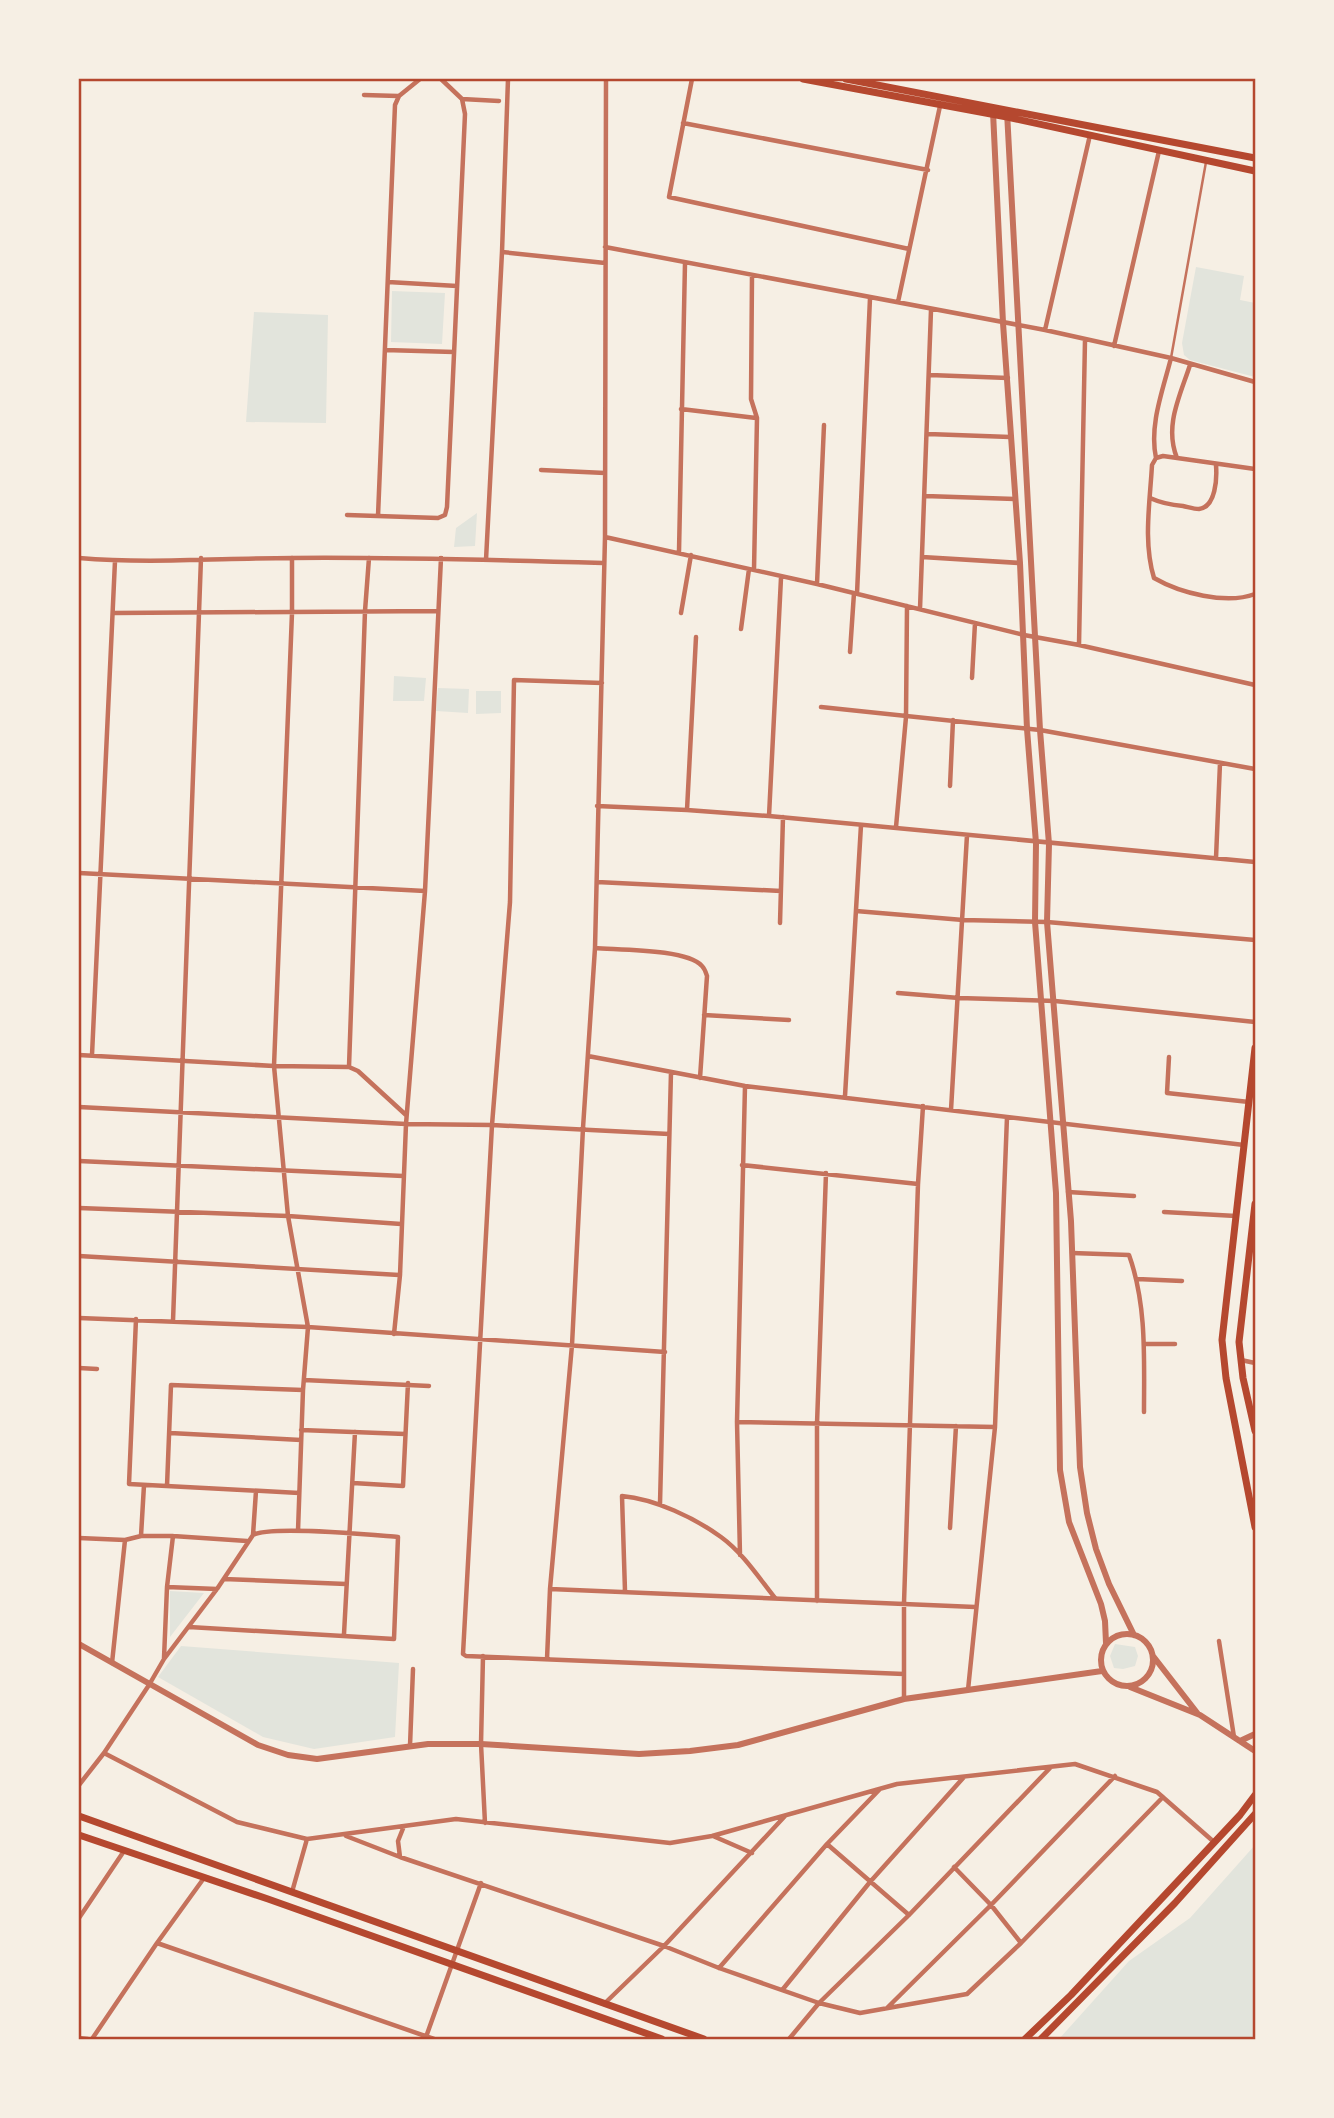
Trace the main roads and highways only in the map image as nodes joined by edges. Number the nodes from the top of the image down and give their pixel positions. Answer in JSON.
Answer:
{"nodes":[{"id":1,"x":803,"y":79,"type":"edge"},
{"id":2,"x":846,"y":79,"type":"edge"},
{"id":3,"x":993,"y":111,"type":"junction"},
{"id":4,"x":1007,"y":113,"type":"junction"},
{"id":5,"x":1255,"y":158,"type":"edge"},
{"id":6,"x":1255,"y":171,"type":"edge"},
{"id":7,"x":1255,"y":1048,"type":"edge"},
{"id":8,"x":1237,"y":1204,"type":"junction"},
{"id":9,"x":1255,"y":1205,"type":"edge"},
{"id":10,"x":1253,"y":1234,"type":"edge"},
{"id":11,"x":1255,"y":1432,"type":"edge"},
{"id":12,"x":1255,"y":1527,"type":"edge"},
{"id":13,"x":1255,"y":1795,"type":"edge"},
{"id":14,"x":1255,"y":1814,"type":"edge"},
{"id":15,"x":79,"y":1816,"type":"edge"},
{"id":16,"x":79,"y":1835,"type":"edge"},
{"id":17,"x":662,"y":2039,"type":"edge"},
{"id":18,"x":704,"y":2039,"type":"edge"},
{"id":19,"x":1025,"y":2039,"type":"edge"},
{"id":20,"x":1041,"y":2039,"type":"edge"}],
"edges":[{"from":1,"to":3,"type":"main road"},
{"from":2,"to":3,"type":"main road"},
{"from":3,"to":4,"type":"main road"},
{"from":4,"to":5,"type":"main road"},
{"from":4,"to":6,"type":"main road"},
{"from":7,"to":8,"type":"main road"},
{"from":8,"to":9,"type":"main road"},
{"from":8,"to":12,"type":"main road"},
{"from":9,"to":10,"type":"main road"},
{"from":10,"to":11,"type":"main road"},
{"from":13,"to":19,"type":"main road"},
{"from":14,"to":20,"type":"main road"},
{"from":15,"to":18,"type":"main road"},
{"from":16,"to":17,"type":"main road"}]}
